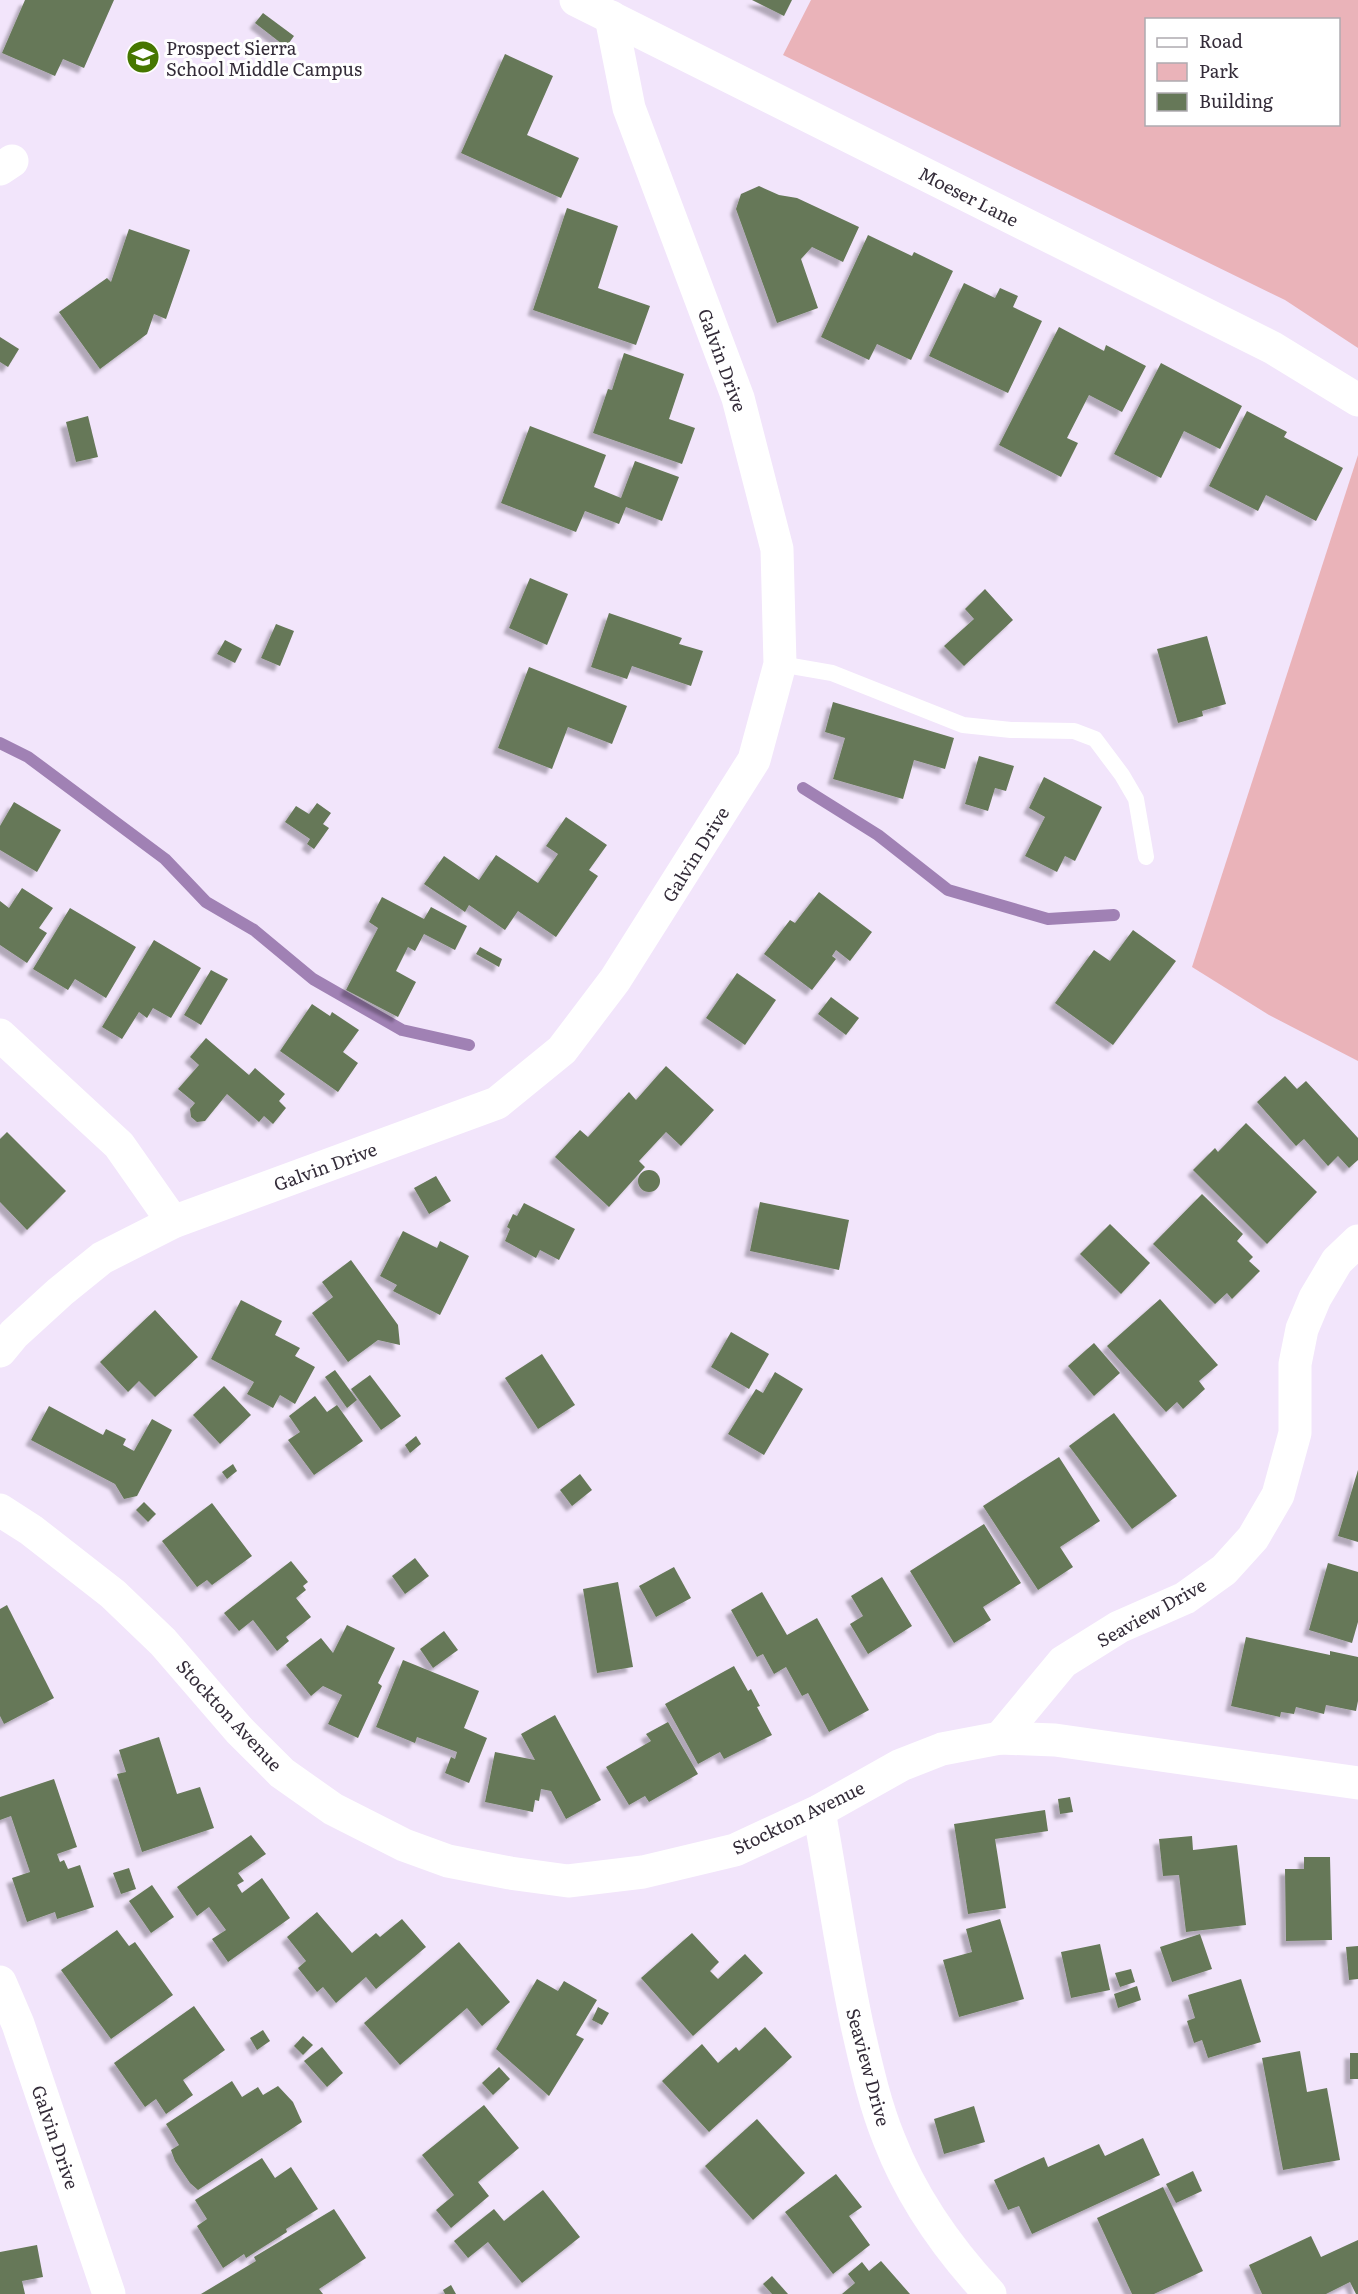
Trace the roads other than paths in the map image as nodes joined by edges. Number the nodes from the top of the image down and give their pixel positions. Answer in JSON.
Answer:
{"nodes":[{"id":1,"x":576,"y":0,"type":"edge"},
{"id":2,"x":611,"y":17,"type":"junction"},
{"id":3,"x":1358,"y":400,"type":"edge"},
{"id":4,"x":780,"y":664,"type":"junction"},
{"id":5,"x":1146,"y":858,"type":"dead end"},
{"id":6,"x":0,"y":1035,"type":"edge"},
{"id":7,"x":173,"y":1222,"type":"junction"},
{"id":8,"x":1358,"y":1241,"type":"edge"},
{"id":9,"x":0,"y":1351,"type":"edge"},
{"id":10,"x":0,"y":1510,"type":"edge"},
{"id":11,"x":1000,"y":1738,"type":"junction"},
{"id":12,"x":1358,"y":1783,"type":"edge"},
{"id":13,"x":819,"y":1811,"type":"junction"},
{"id":14,"x":0,"y":1982,"type":"edge"},
{"id":15,"x":109,"y":2294,"type":"edge"},
{"id":16,"x":990,"y":2294,"type":"edge"}],
"edges":[{"from":1,"to":2,"type":"street","name":"Moeser Lane"},
{"from":2,"to":3,"type":"street","name":"Moeser Lane"},
{"from":2,"to":4,"type":"street","name":"Galvin Drive"},
{"from":4,"to":5,"type":"lane"},
{"from":4,"to":7,"type":"street","name":"Galvin Drive"},
{"from":6,"to":7,"type":"street"},
{"from":7,"to":9,"type":"street","name":"Galvin Drive"},
{"from":8,"to":11,"type":"street","name":"Seaview Drive"},
{"from":10,"to":13,"type":"street","name":"Stockton Avenue"},
{"from":11,"to":12,"type":"street","name":"Stockton Avenue"},
{"from":11,"to":13,"type":"street","name":"Stockton Avenue"},
{"from":13,"to":16,"type":"street","name":"Seaview Drive"},
{"from":14,"to":15,"type":"street","name":"Galvin Drive"}]}
